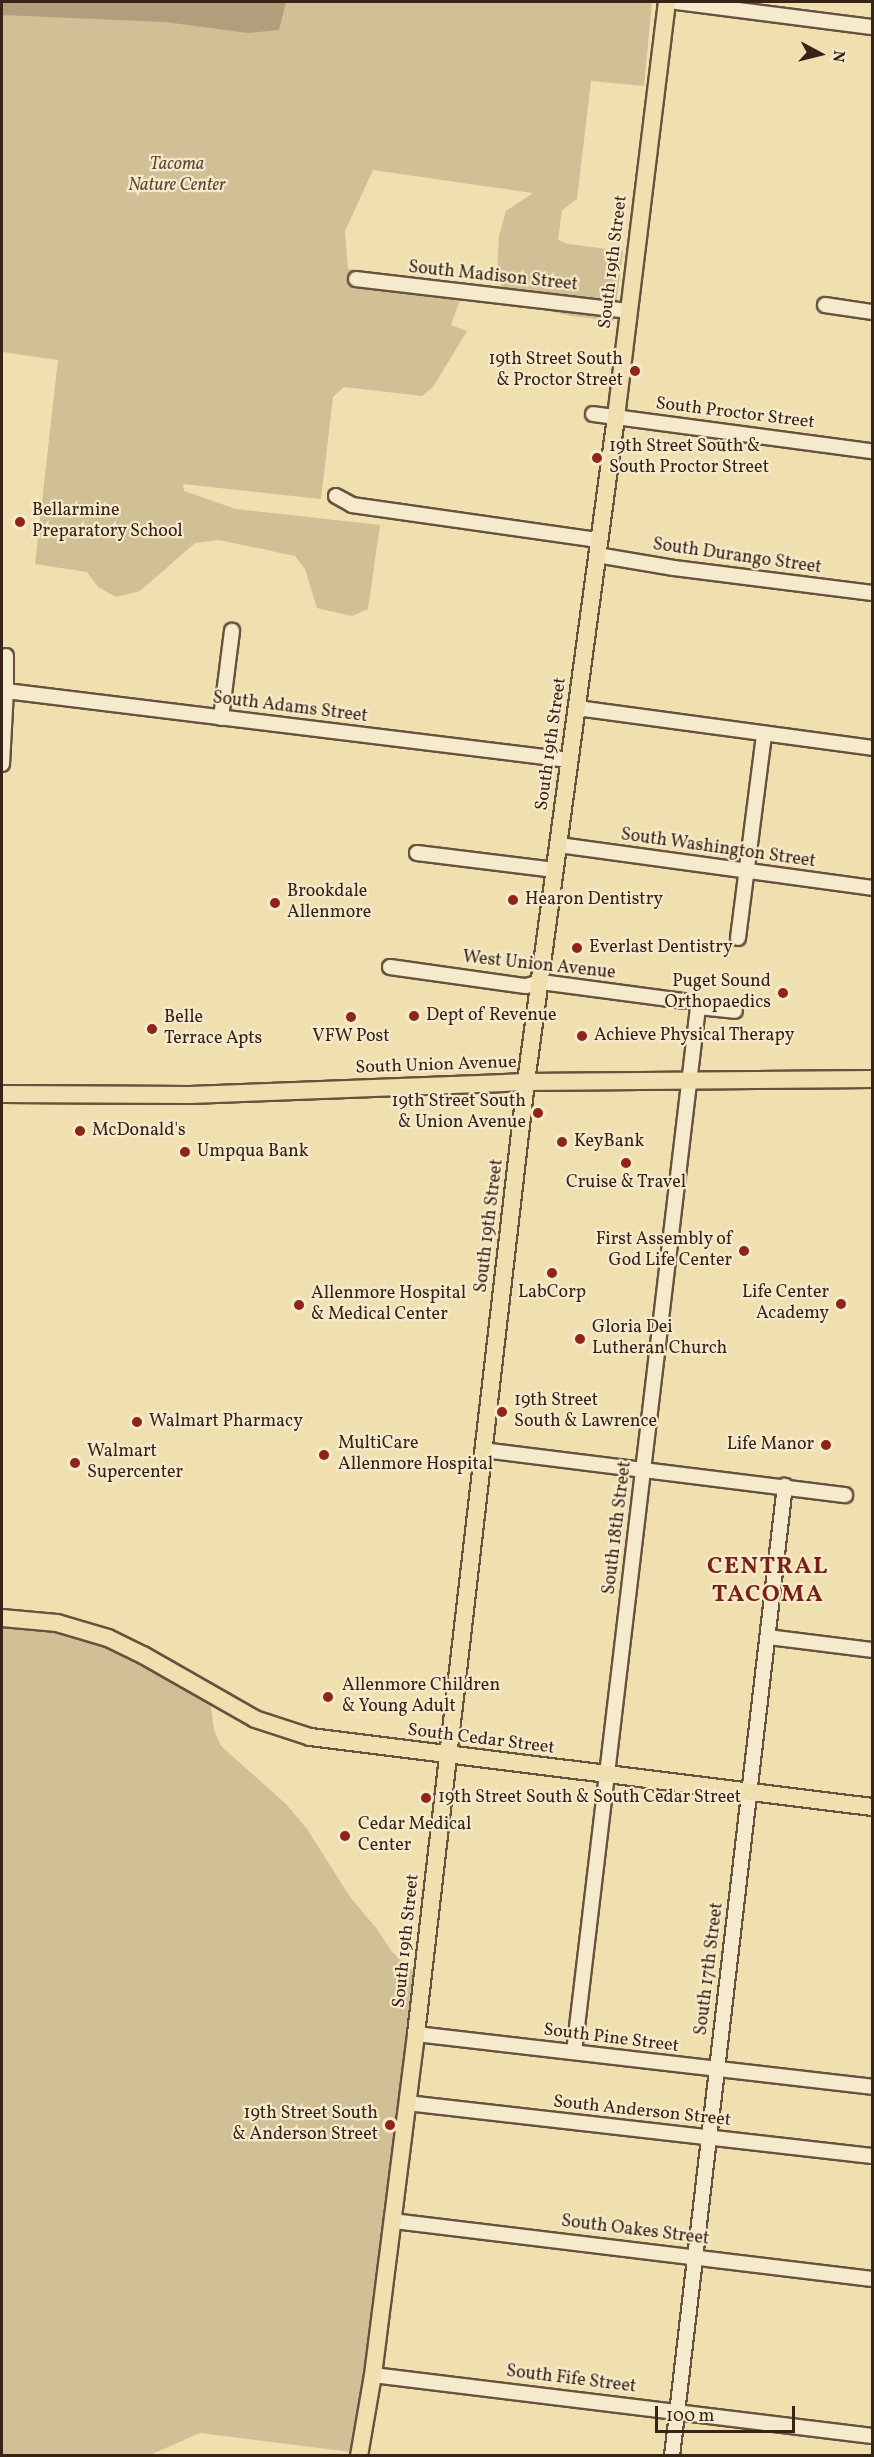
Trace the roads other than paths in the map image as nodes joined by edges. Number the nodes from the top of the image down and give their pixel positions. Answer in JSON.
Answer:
{"nodes":[{"id":1,"x":667,"y":2,"type":"edge"},
{"id":2,"x":676,"y":2,"type":"edge"},
{"id":3,"x":873,"y":27,"type":"edge"},
{"id":4,"x":356,"y":279,"type":"dead end"},
{"id":5,"x":825,"y":305,"type":"dead end"},
{"id":6,"x":627,"y":311,"type":"junction"},
{"id":7,"x":873,"y":312,"type":"edge"},
{"id":8,"x":592,"y":414,"type":"dead end"},
{"id":9,"x":616,"y":417,"type":"junction"},
{"id":10,"x":873,"y":451,"type":"edge"},
{"id":11,"x":336,"y":496,"type":"dead end"},
{"id":12,"x":598,"y":548,"type":"junction"},
{"id":13,"x":873,"y":593,"type":"edge"},
{"id":14,"x":232,"y":631,"type":"dead end"},
{"id":15,"x":6,"y":656,"type":"dead end"},
{"id":16,"x":6,"y":691,"type":"junction"},
{"id":17,"x":577,"y":708,"type":"junction"},
{"id":18,"x":220,"y":718,"type":"junction"},
{"id":19,"x":764,"y":734,"type":"junction"},
{"id":20,"x":873,"y":748,"type":"edge"},
{"id":21,"x":569,"y":759,"type":"junction"},
{"id":22,"x":2,"y":764,"type":"edge"},
{"id":23,"x":559,"y":845,"type":"junction"},
{"id":24,"x":417,"y":853,"type":"dead end"},
{"id":25,"x":555,"y":870,"type":"junction"},
{"id":26,"x":746,"y":870,"type":"junction"},
{"id":27,"x":873,"y":888,"type":"edge"},
{"id":28,"x":738,"y":938,"type":"dead end"},
{"id":29,"x":390,"y":967,"type":"dead end"},
{"id":30,"x":541,"y":982,"type":"junction"},
{"id":31,"x":683,"y":1001,"type":"dead end"},
{"id":32,"x":735,"y":1011,"type":"dead end"},
{"id":33,"x":873,"y":1079,"type":"edge"},
{"id":34,"x":690,"y":1080,"type":"junction"},
{"id":35,"x":526,"y":1082,"type":"junction"},
{"id":36,"x":2,"y":1094,"type":"edge"},
{"id":37,"x":483,"y":1450,"type":"junction"},
{"id":38,"x":643,"y":1469,"type":"junction"},
{"id":39,"x":785,"y":1486,"type":"junction"},
{"id":40,"x":845,"y":1495,"type":"dead end"},
{"id":41,"x":2,"y":1618,"type":"edge"},
{"id":42,"x":768,"y":1637,"type":"junction"},
{"id":43,"x":873,"y":1650,"type":"edge"},
{"id":44,"x":446,"y":1755,"type":"junction"},
{"id":45,"x":607,"y":1775,"type":"junction"},
{"id":46,"x":749,"y":1793,"type":"junction"},
{"id":47,"x":873,"y":1807,"type":"edge"},
{"id":48,"x":416,"y":2034,"type":"junction"},
{"id":49,"x":574,"y":2052,"type":"junction"},
{"id":50,"x":717,"y":2070,"type":"junction"},
{"id":51,"x":873,"y":2087,"type":"edge"},
{"id":52,"x":407,"y":2103,"type":"junction"},
{"id":53,"x":709,"y":2137,"type":"junction"},
{"id":54,"x":873,"y":2156,"type":"edge"},
{"id":55,"x":393,"y":2221,"type":"junction"},
{"id":56,"x":695,"y":2256,"type":"junction"},
{"id":57,"x":873,"y":2279,"type":"edge"},
{"id":58,"x":373,"y":2375,"type":"junction"},
{"id":59,"x":677,"y":2411,"type":"junction"},
{"id":60,"x":873,"y":2436,"type":"edge"},
{"id":61,"x":359,"y":2456,"type":"edge"},
{"id":62,"x":672,"y":2456,"type":"edge"}],
"edges":[{"from":1,"to":6,"type":"main road","name":"South 19th Street"},
{"from":2,"to":3,"type":"street"},
{"from":4,"to":6,"type":"street","name":"South Madison Street"},
{"from":5,"to":7,"type":"street"},
{"from":6,"to":9,"type":"main road","name":"South 19th Street"},
{"from":8,"to":9,"type":"street","name":"South Proctor Street"},
{"from":9,"to":10,"type":"street","name":"South Proctor Street"},
{"from":9,"to":12,"type":"main road","name":"South 19th Street"},
{"from":11,"to":12,"type":"street","name":"South Durango Street"},
{"from":12,"to":13,"type":"street","name":"South Durango Street"},
{"from":12,"to":17,"type":"main road","name":"South 19th Street"},
{"from":14,"to":18,"type":"street"},
{"from":15,"to":16,"type":"street"},
{"from":16,"to":18,"type":"street","name":"South Adams Street"},
{"from":16,"to":22,"type":"street"},
{"from":17,"to":19,"type":"street"},
{"from":17,"to":21,"type":"main road","name":"South 19th Street"},
{"from":18,"to":21,"type":"street","name":"South Adams Street"},
{"from":19,"to":20,"type":"street"},
{"from":19,"to":26,"type":"street"},
{"from":21,"to":23,"type":"main road","name":"South 19th Street"},
{"from":23,"to":25,"type":"main road","name":"South 19th Street"},
{"from":23,"to":26,"type":"street","name":"South Washington Street"},
{"from":24,"to":25,"type":"street"},
{"from":25,"to":30,"type":"main road","name":"South 19th Street"},
{"from":26,"to":27,"type":"street","name":"South Washington Street"},
{"from":26,"to":28,"type":"street"},
{"from":29,"to":30,"type":"street","name":"West Union Avenue"},
{"from":30,"to":31,"type":"street","name":"West Union Avenue"},
{"from":30,"to":35,"type":"main road","name":"South 19th Street"},
{"from":32,"to":34,"type":"street","name":"South 18th Street"},
{"from":33,"to":34,"type":"main road","name":"South Union Avenue"},
{"from":34,"to":35,"type":"main road","name":"South Union Avenue"},
{"from":34,"to":38,"type":"street","name":"South 18th Street"},
{"from":35,"to":36,"type":"main road","name":"South Union Avenue"},
{"from":35,"to":37,"type":"main road","name":"South 19th Street"},
{"from":37,"to":38,"type":"street"},
{"from":37,"to":44,"type":"main road","name":"South 19th Street"},
{"from":38,"to":39,"type":"street"},
{"from":38,"to":45,"type":"street","name":"South 18th Street"},
{"from":39,"to":40,"type":"street"},
{"from":39,"to":42,"type":"street","name":"South 17th Street"},
{"from":41,"to":44,"type":"main road","name":"South Cedar Street"},
{"from":42,"to":43,"type":"street"},
{"from":42,"to":46,"type":"street","name":"South 17th Street"},
{"from":44,"to":45,"type":"main road","name":"South Cedar Street"},
{"from":44,"to":48,"type":"main road","name":"South 19th Street"},
{"from":45,"to":46,"type":"main road","name":"South Cedar Street"},
{"from":45,"to":49,"type":"street","name":"South 18th Street"},
{"from":46,"to":47,"type":"main road","name":"South Cedar Street"},
{"from":46,"to":50,"type":"street","name":"South 17th Street"},
{"from":48,"to":49,"type":"street","name":"South Pine Street"},
{"from":48,"to":52,"type":"main road","name":"South 19th Street"},
{"from":49,"to":50,"type":"street","name":"South Pine Street"},
{"from":50,"to":51,"type":"street","name":"South Pine Street"},
{"from":50,"to":53,"type":"street","name":"South 17th Street"},
{"from":52,"to":53,"type":"street","name":"South Anderson Street"},
{"from":52,"to":55,"type":"main road","name":"South 19th Street"},
{"from":53,"to":54,"type":"street","name":"South Anderson Street"},
{"from":53,"to":56,"type":"street","name":"South 17th Street"},
{"from":55,"to":56,"type":"street","name":"South Oakes Street"},
{"from":55,"to":58,"type":"main road","name":"South 19th Street"},
{"from":56,"to":57,"type":"street","name":"South Oakes Street"},
{"from":56,"to":59,"type":"street","name":"South 17th Street"},
{"from":58,"to":59,"type":"street","name":"South Fife Street"},
{"from":58,"to":61,"type":"main road","name":"South 19th Street"},
{"from":59,"to":60,"type":"street","name":"South Fife Street"},
{"from":59,"to":62,"type":"street","name":"South 17th Street"}]}
